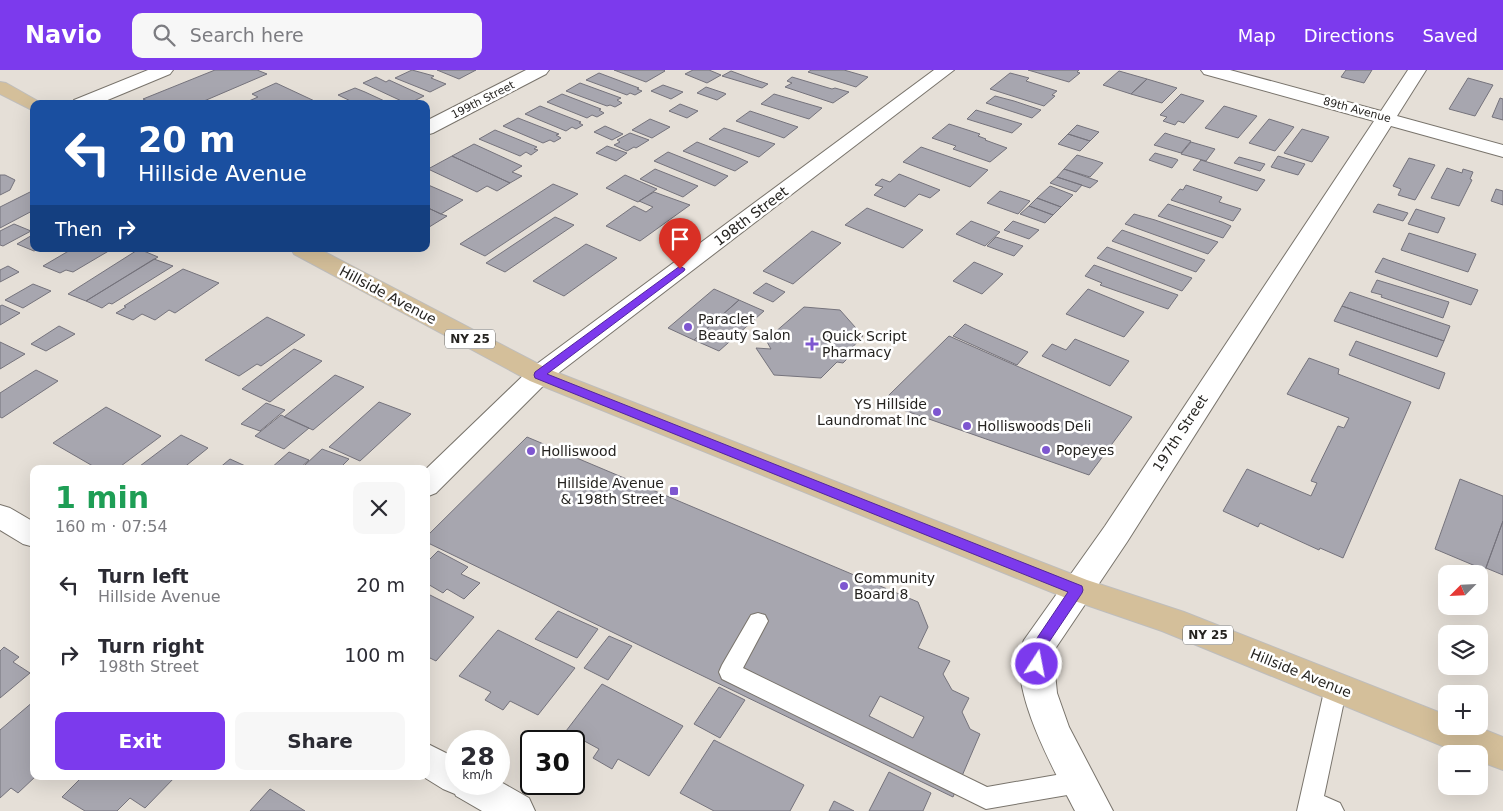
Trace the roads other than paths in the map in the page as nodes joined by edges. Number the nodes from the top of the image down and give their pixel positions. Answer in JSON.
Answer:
{"nodes":[{"id":1,"x":164,"y":70,"type":"edge"},
{"id":2,"x":540,"y":70,"type":"edge"},
{"id":3,"x":945,"y":70,"type":"edge"},
{"id":4,"x":1210,"y":70,"type":"edge"},
{"id":5,"x":1417,"y":70,"type":"edge"},
{"id":6,"x":0,"y":86,"type":"edge"},
{"id":7,"x":91,"y":100,"type":"edge"},
{"id":8,"x":30,"y":103,"type":"edge"},
{"id":9,"x":1386,"y":118,"type":"junction"},
{"id":10,"x":430,"y":127,"type":"edge"},
{"id":11,"x":1503,"y":151,"type":"edge"},
{"id":12,"x":308,"y":252,"type":"edge"},
{"id":13,"x":539,"y":375,"type":"junction"},
{"id":14,"x":430,"y":482,"type":"edge"},
{"id":15,"x":0,"y":516,"type":"edge"},
{"id":16,"x":30,"y":534,"type":"edge"},
{"id":17,"x":1077,"y":590,"type":"junction"},
{"id":18,"x":758,"y":621,"type":"dead end"},
{"id":19,"x":1336,"y":687,"type":"junction"},
{"id":20,"x":1503,"y":754,"type":"edge"},
{"id":21,"x":430,"y":761,"type":"edge"},
{"id":22,"x":445,"y":770,"type":"edge"},
{"id":23,"x":1079,"y":782,"type":"junction"},
{"id":24,"x":488,"y":795,"type":"edge"},
{"id":25,"x":1317,"y":808,"type":"edge"},
{"id":26,"x":516,"y":811,"type":"edge"},
{"id":27,"x":1094,"y":811,"type":"edge"}],
"edges":[{"from":1,"to":7,"type":"street"},
{"from":2,"to":10,"type":"street","name":"199th Street"},
{"from":3,"to":13,"type":"street","name":"198th Street"},
{"from":4,"to":9,"type":"street","name":"89th Avenue"},
{"from":5,"to":9,"type":"street","name":"197th Street"},
{"from":6,"to":8,"type":"main road"},
{"from":9,"to":11,"type":"street","name":"89th Avenue"},
{"from":9,"to":17,"type":"street","name":"197th Street"},
{"from":12,"to":13,"type":"main road","name":"Hillside Avenue","number":"NY 25"},
{"from":13,"to":14,"type":"street","name":"198th Street"},
{"from":13,"to":17,"type":"main road","name":"Hillside Avenue","number":"NY 25"},
{"from":15,"to":16,"type":"street"},
{"from":17,"to":19,"type":"main road","name":"Hillside Avenue","number":"NY 25"},
{"from":17,"to":23,"type":"street","name":"197th Street"},
{"from":18,"to":23,"type":"lane"},
{"from":19,"to":20,"type":"main road","name":"Hillside Avenue","number":"NY 25"},
{"from":19,"to":25,"type":"lane"},
{"from":21,"to":22,"type":"street"},
{"from":23,"to":27,"type":"street","name":"197th Street"},
{"from":24,"to":26,"type":"street"}]}
